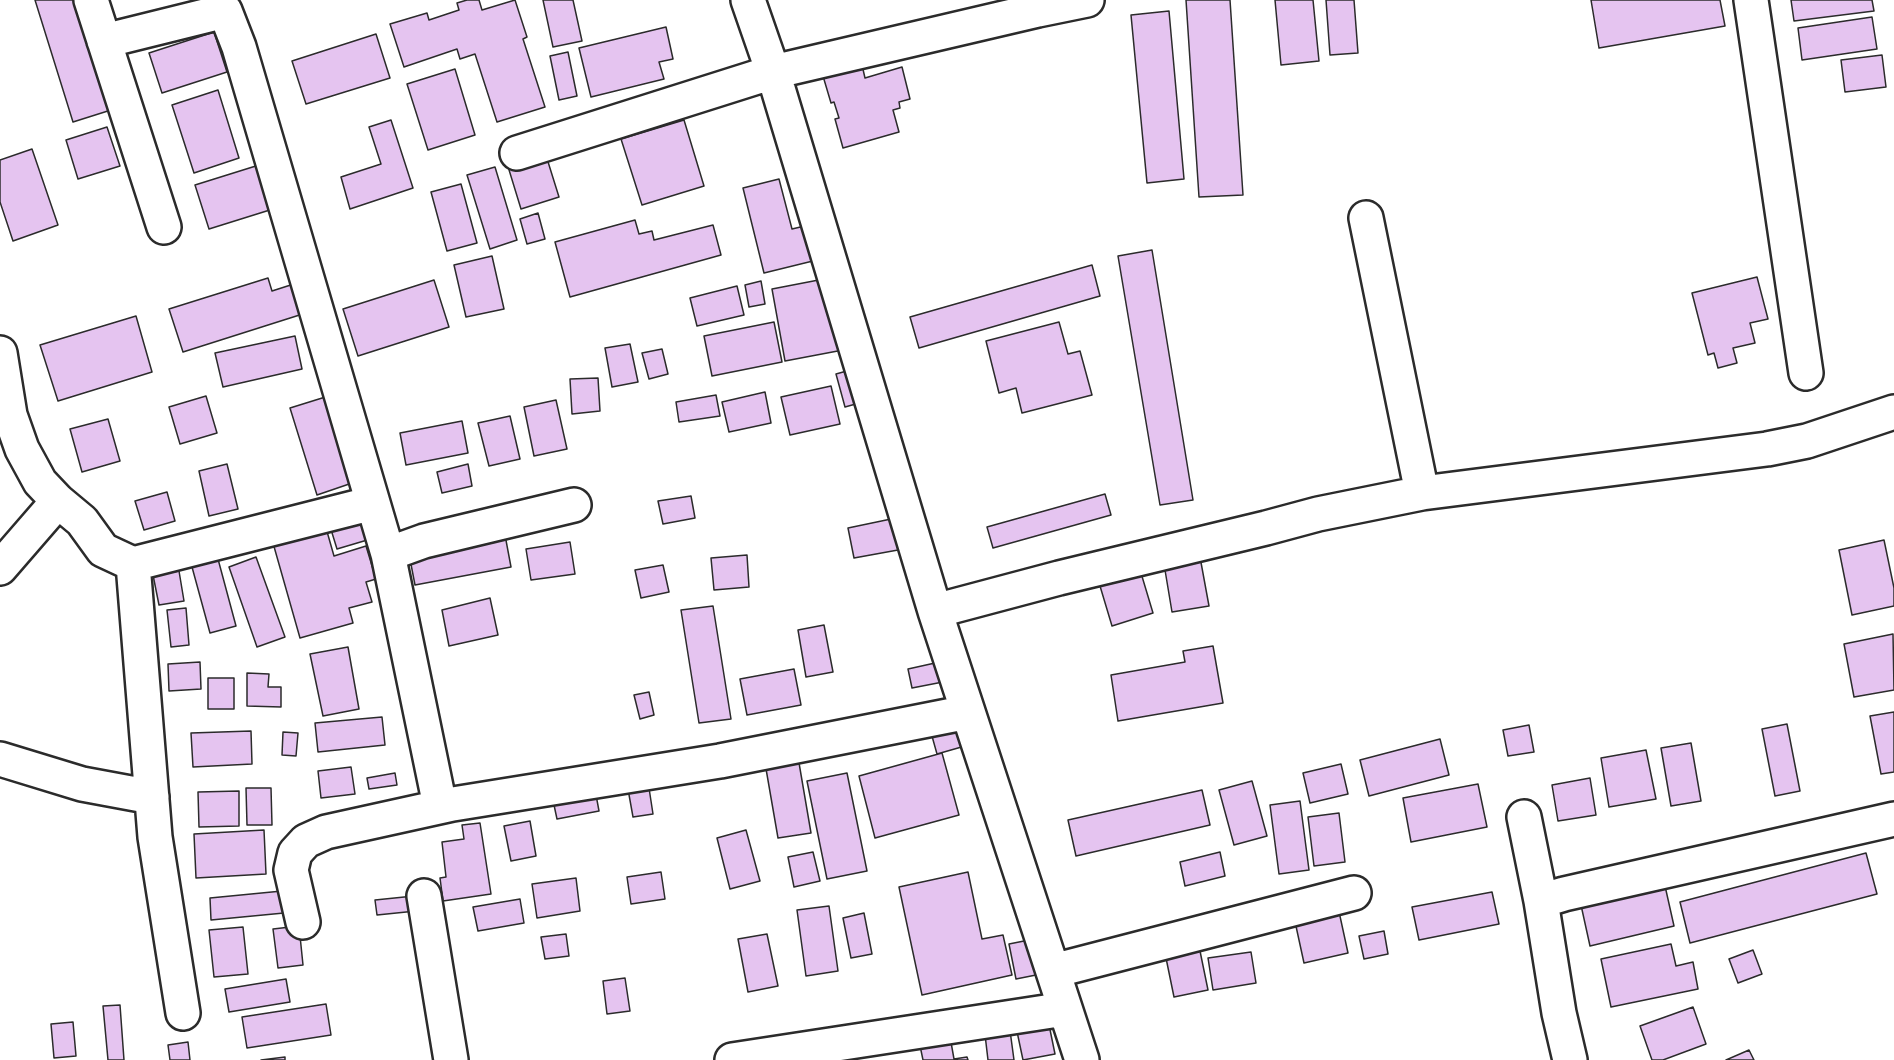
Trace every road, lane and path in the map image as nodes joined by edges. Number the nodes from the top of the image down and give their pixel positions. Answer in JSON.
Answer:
{"nodes":[{"id":1,"x":91,"y":0,"type":"edge"},
{"id":2,"x":748,"y":0,"type":"edge"},
{"id":3,"x":1087,"y":0,"type":"edge"},
{"id":4,"x":1751,"y":0,"type":"edge"},
{"id":5,"x":104,"y":41,"type":"junction"},
{"id":6,"x":773,"y":72,"type":"junction"},
{"id":7,"x":517,"y":153,"type":"dead end"},
{"id":8,"x":1366,"y":218,"type":"dead end"},
{"id":9,"x":164,"y":226,"type":"dead end"},
{"id":10,"x":0,"y":353,"type":"edge"},
{"id":11,"x":1806,"y":374,"type":"dead end"},
{"id":12,"x":1894,"y":412,"type":"edge"},
{"id":13,"x":5,"y":416,"type":"edge"},
{"id":14,"x":1422,"y":493,"type":"junction"},
{"id":15,"x":58,"y":501,"type":"junction"},
{"id":16,"x":373,"y":503,"type":"junction"},
{"id":17,"x":574,"y":505,"type":"dead end"},
{"id":18,"x":388,"y":554,"type":"junction"},
{"id":19,"x":133,"y":564,"type":"junction"},
{"id":20,"x":0,"y":568,"type":"edge"},
{"id":21,"x":934,"y":611,"type":"junction"},
{"id":22,"x":968,"y":712,"type":"junction"},
{"id":23,"x":0,"y":759,"type":"edge"},
{"id":24,"x":152,"y":797,"type":"junction"},
{"id":25,"x":440,"y":806,"type":"junction"},
{"id":26,"x":1524,"y":817,"type":"dead end"},
{"id":27,"x":1894,"y":819,"type":"edge"},
{"id":28,"x":1354,"y":893,"type":"dead end"},
{"id":29,"x":424,"y":896,"type":"dead end"},
{"id":30,"x":1541,"y":901,"type":"junction"},
{"id":31,"x":303,"y":922,"type":"dead end"},
{"id":32,"x":1053,"y":971,"type":"junction"},
{"id":33,"x":1065,"y":1009,"type":"junction"},
{"id":34,"x":183,"y":1013,"type":"dead end"},
{"id":35,"x":451,"y":1060,"type":"edge"},
{"id":36,"x":732,"y":1060,"type":"edge"},
{"id":37,"x":1082,"y":1060,"type":"edge"},
{"id":38,"x":1570,"y":1060,"type":"edge"}],
"edges":[{"from":1,"to":5,"type":"street"},
{"from":2,"to":6,"type":"street"},
{"from":3,"to":6,"type":"street"},
{"from":4,"to":11,"type":"street"},
{"from":5,"to":9,"type":"street"},
{"from":5,"to":16,"type":"street"},
{"from":6,"to":7,"type":"street"},
{"from":6,"to":21,"type":"street"},
{"from":8,"to":14,"type":"street"},
{"from":10,"to":13,"type":"street"},
{"from":12,"to":14,"type":"street"},
{"from":13,"to":15,"type":"street"},
{"from":14,"to":21,"type":"street"},
{"from":15,"to":19,"type":"street"},
{"from":15,"to":20,"type":"street"},
{"from":16,"to":18,"type":"street"},
{"from":16,"to":19,"type":"street"},
{"from":17,"to":18,"type":"street"},
{"from":18,"to":25,"type":"street"},
{"from":19,"to":24,"type":"street"},
{"from":21,"to":22,"type":"street"},
{"from":22,"to":25,"type":"street"},
{"from":22,"to":32,"type":"street"},
{"from":23,"to":24,"type":"street"},
{"from":24,"to":34,"type":"street"},
{"from":25,"to":31,"type":"street"},
{"from":26,"to":30,"type":"street"},
{"from":27,"to":30,"type":"street"},
{"from":28,"to":32,"type":"street"},
{"from":29,"to":35,"type":"street"},
{"from":30,"to":38,"type":"street"},
{"from":32,"to":33,"type":"street"},
{"from":33,"to":36,"type":"street"},
{"from":33,"to":37,"type":"street"}]}
